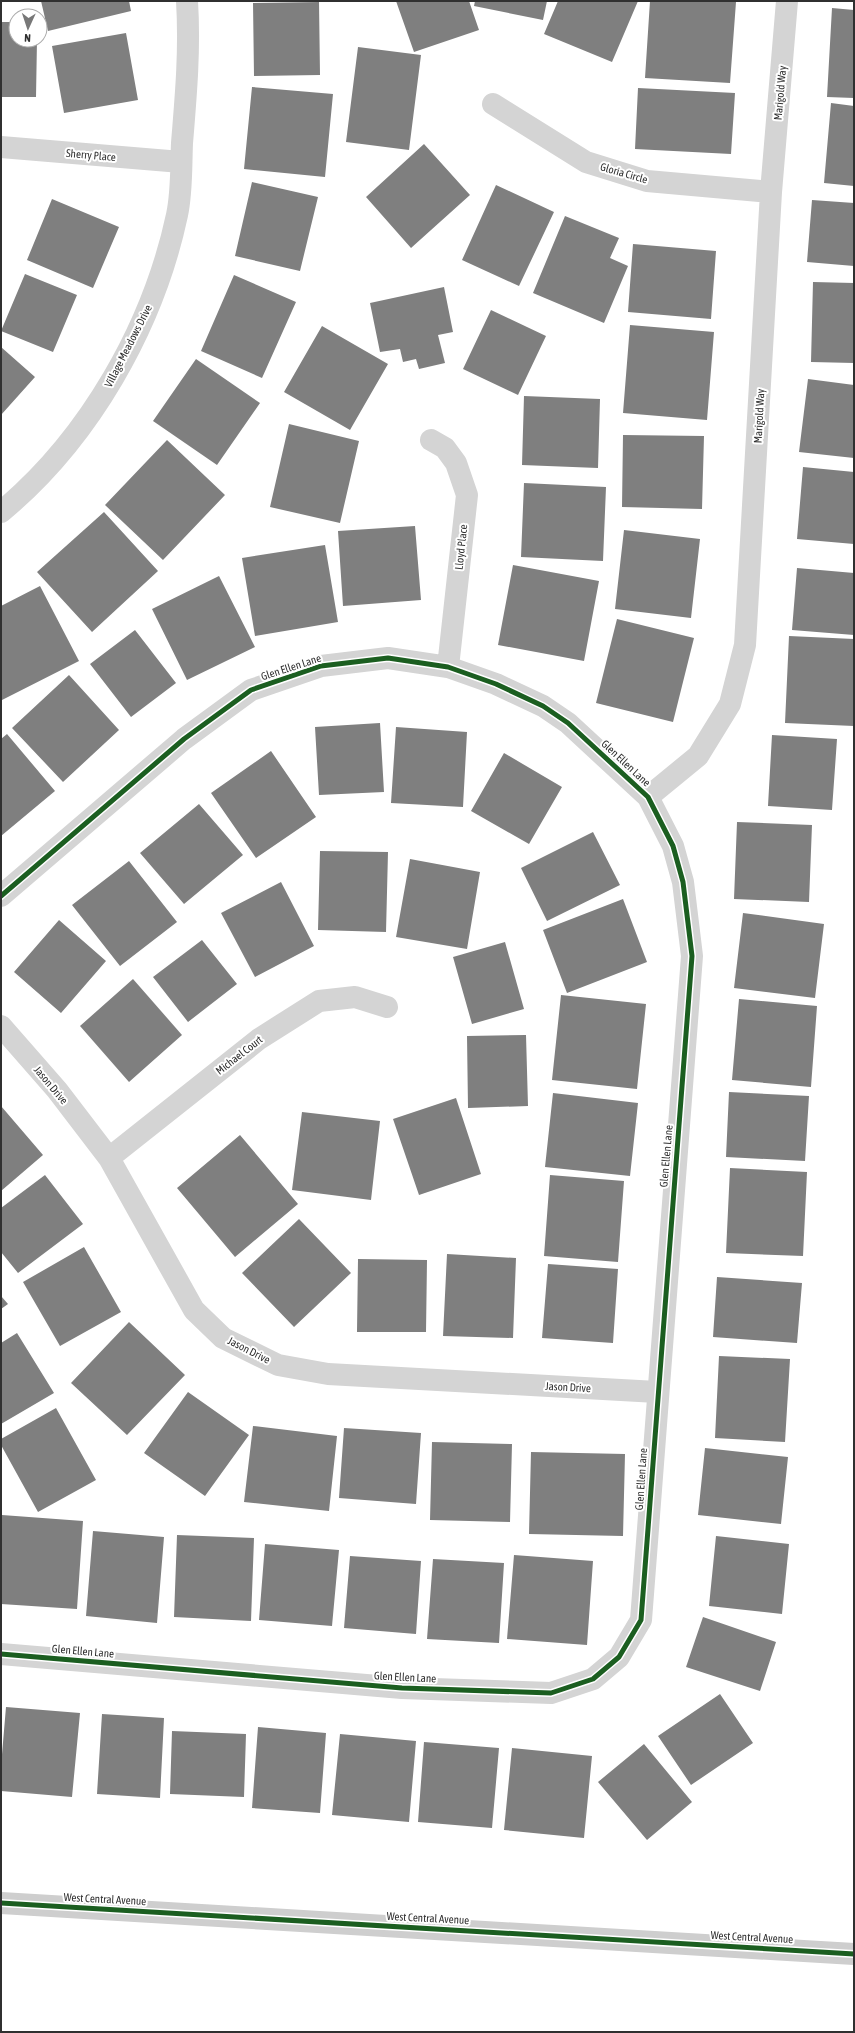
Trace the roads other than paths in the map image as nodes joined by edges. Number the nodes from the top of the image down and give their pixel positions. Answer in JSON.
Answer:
{"nodes":[{"id":1,"x":187,"y":1,"type":"edge"},
{"id":2,"x":787,"y":1,"type":"edge"},
{"id":3,"x":492,"y":104,"type":"dead end"},
{"id":4,"x":1,"y":147,"type":"edge"},
{"id":5,"x":181,"y":162,"type":"junction"},
{"id":6,"x":771,"y":192,"type":"junction"},
{"id":7,"x":431,"y":440,"type":"dead end"},
{"id":8,"x":1,"y":512,"type":"edge"},
{"id":9,"x":448,"y":667,"type":"junction"},
{"id":10,"x":648,"y":797,"type":"junction"},
{"id":11,"x":1,"y":896,"type":"edge"},
{"id":12,"x":387,"y":1007,"type":"dead end"},
{"id":13,"x":1,"y":1026,"type":"edge"},
{"id":14,"x":109,"y":1158,"type":"junction"},
{"id":15,"x":657,"y":1392,"type":"junction"},
{"id":16,"x":1,"y":1654,"type":"edge"},
{"id":17,"x":1,"y":1902,"type":"edge"},
{"id":18,"x":854,"y":1954,"type":"edge"}],
"edges":[{"from":1,"to":5,"type":"street","name":"Village Meadows Drive"},
{"from":2,"to":6,"type":"street","name":"Marigold Way"},
{"from":3,"to":6,"type":"street","name":"Gloria Circle"},
{"from":4,"to":5,"type":"street","name":"Sherry Place"},
{"from":5,"to":8,"type":"street","name":"Village Meadows Drive"},
{"from":6,"to":10,"type":"street","name":"Marigold Way"},
{"from":7,"to":9,"type":"street","name":"Lloyd Place"},
{"from":9,"to":10,"type":"street","name":"Glen Ellen Lane"},
{"from":9,"to":11,"type":"street","name":"Glen Ellen Lane"},
{"from":10,"to":15,"type":"street","name":"Glen Ellen Lane"},
{"from":12,"to":14,"type":"street","name":"Michael Court"},
{"from":13,"to":14,"type":"street","name":"Jason Drive"},
{"from":14,"to":15,"type":"street","name":"Jason Drive"},
{"from":15,"to":16,"type":"street","name":"Glen Ellen Lane"},
{"from":17,"to":18,"type":"main road","name":"West Central Avenue"}]}
